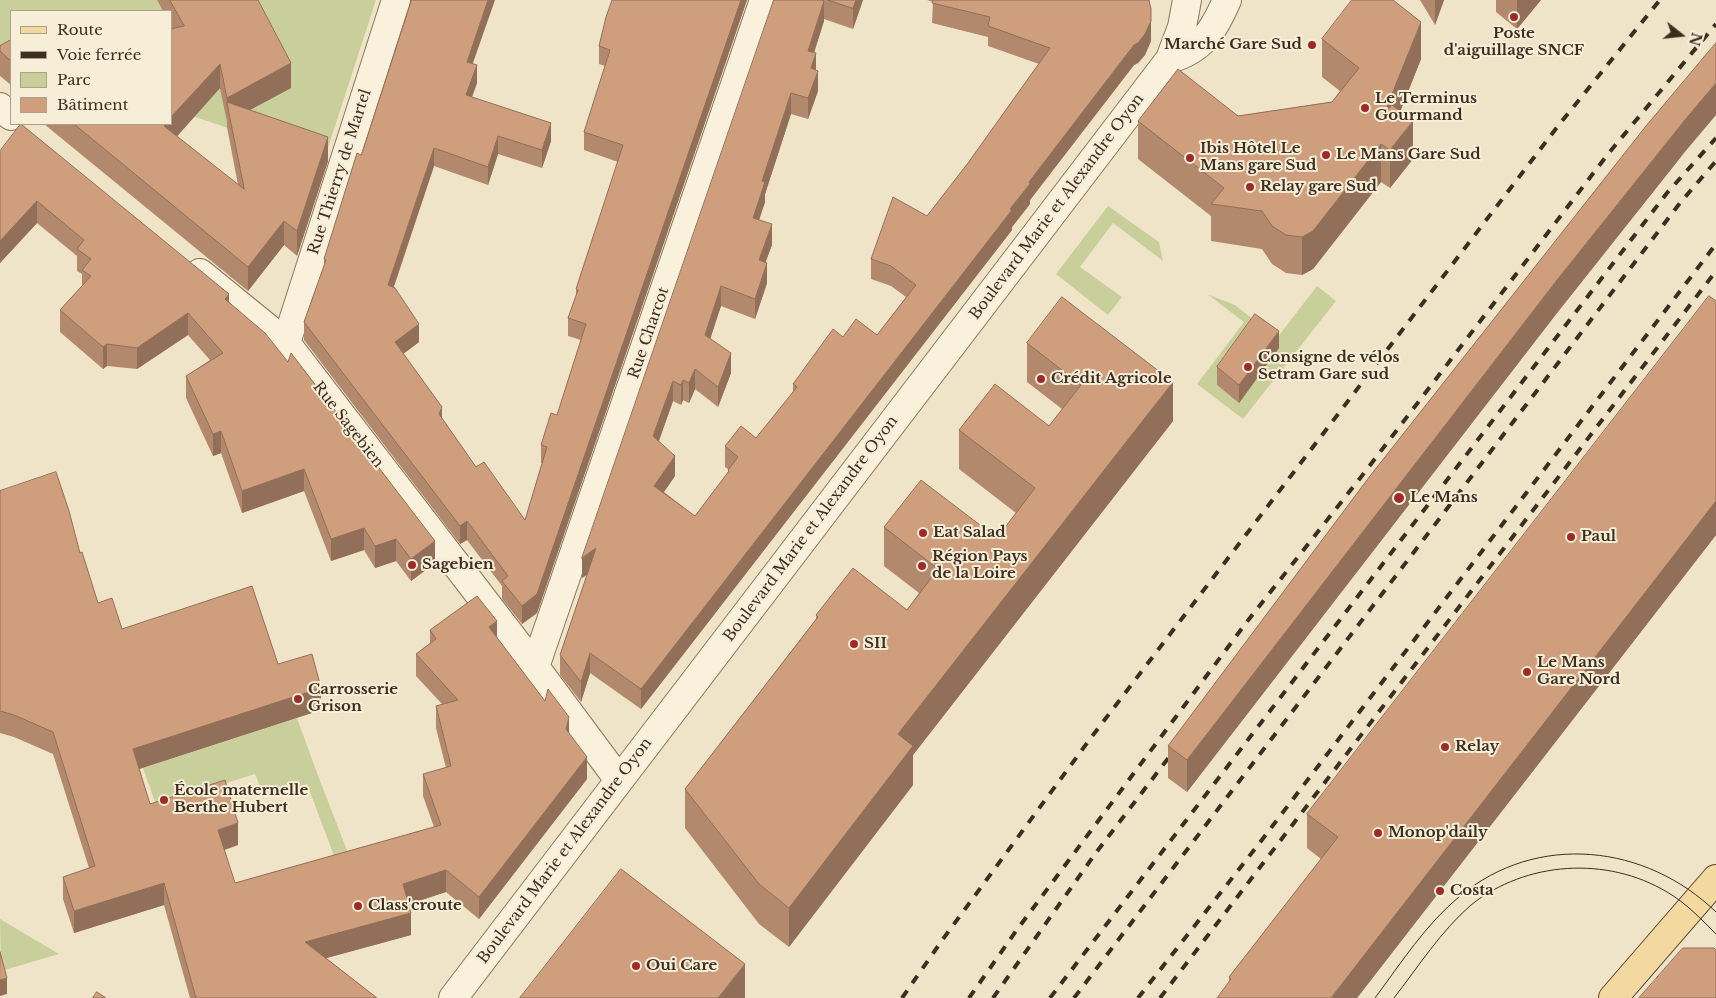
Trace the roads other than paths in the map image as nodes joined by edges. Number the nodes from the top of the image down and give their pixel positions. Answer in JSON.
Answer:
{"nodes":[{"id":1,"x":396,"y":0,"type":"edge"},
{"id":2,"x":764,"y":0,"type":"edge"},
{"id":3,"x":1187,"y":0,"type":"edge"},
{"id":4,"x":1227,"y":0,"type":"edge"},
{"id":5,"x":1170,"y":59,"type":"junction"},
{"id":6,"x":0,"y":107,"type":"edge"},
{"id":7,"x":10,"y":115,"type":"edge"},
{"id":8,"x":179,"y":256,"type":"edge"},
{"id":9,"x":286,"y":343,"type":"junction"},
{"id":10,"x":535,"y":667,"type":"junction"},
{"id":11,"x":619,"y":780,"type":"junction"},
{"id":12,"x":1716,"y":879,"type":"edge"},
{"id":13,"x":453,"y":998,"type":"edge"},
{"id":14,"x":1612,"y":998,"type":"edge"}],
"edges":[{"from":1,"to":9,"type":"street","name":"Rue Thierry de Martel"},
{"from":2,"to":10,"type":"street","name":"Rue Charcot"},
{"from":3,"to":5,"type":"street","name":"Boulevard Marie et Alexandre Oyon"},
{"from":4,"to":5,"type":"street","name":"Boulevard Marie et Alexandre Oyon"},
{"from":5,"to":11,"type":"street","name":"Boulevard Marie et Alexandre Oyon"},
{"from":6,"to":7,"type":"street"},
{"from":8,"to":9,"type":"street","name":"Rue Sagebien"},
{"from":9,"to":10,"type":"street","name":"Rue Sagebien"},
{"from":10,"to":11,"type":"street","name":"Rue Sagebien"},
{"from":11,"to":13,"type":"street","name":"Boulevard Marie et Alexandre Oyon"},
{"from":12,"to":14,"type":"main road"}]}
